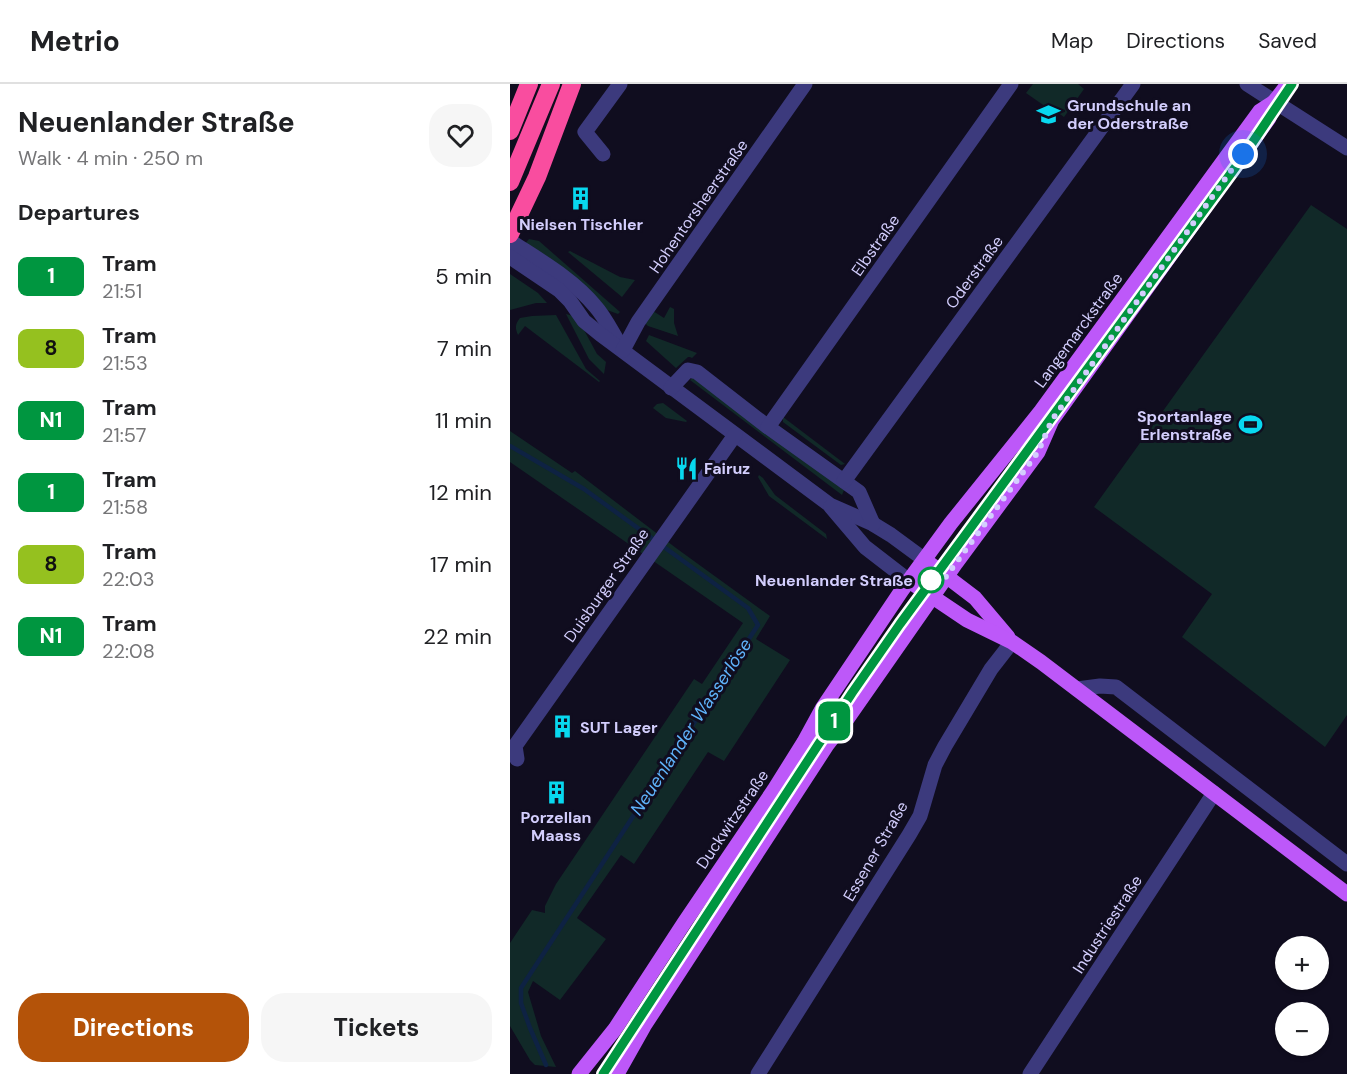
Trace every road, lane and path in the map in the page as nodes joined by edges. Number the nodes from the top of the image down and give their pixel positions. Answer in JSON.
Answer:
{"nodes":[{"id":1,"x":572,"y":84,"type":"edge"},
{"id":2,"x":620,"y":84,"type":"edge"},
{"id":3,"x":805,"y":84,"type":"edge"},
{"id":4,"x":1011,"y":84,"type":"edge"},
{"id":5,"x":1133,"y":84,"type":"edge"},
{"id":6,"x":1247,"y":84,"type":"edge"},
{"id":7,"x":1288,"y":84,"type":"edge"},
{"id":8,"x":529,"y":85,"type":"edge"},
{"id":9,"x":549,"y":88,"type":"edge"},
{"id":10,"x":1274,"y":102,"type":"junction"},
{"id":11,"x":510,"y":131,"type":"edge"},
{"id":12,"x":1347,"y":148,"type":"edge"},
{"id":13,"x":603,"y":154,"type":"dead end"},
{"id":14,"x":510,"y":182,"type":"edge"},
{"id":15,"x":510,"y":234,"type":"edge"},
{"id":16,"x":510,"y":241,"type":"edge"},
{"id":17,"x":510,"y":257,"type":"edge"},
{"id":18,"x":623,"y":350,"type":"junction"},
{"id":19,"x":671,"y":388,"type":"junction"},
{"id":20,"x":768,"y":428,"type":"junction"},
{"id":21,"x":735,"y":435,"type":"junction"},
{"id":22,"x":844,"y":481,"type":"junction"},
{"id":23,"x":830,"y":505,"type":"junction"},
{"id":24,"x":873,"y":524,"type":"junction"},
{"id":25,"x":925,"y":560,"type":"junction"},
{"id":26,"x":947,"y":576,"type":"junction"},
{"id":27,"x":909,"y":581,"type":"junction"},
{"id":28,"x":932,"y":597,"type":"junction"},
{"id":29,"x":1012,"y":642,"type":"junction"},
{"id":30,"x":1077,"y":689,"type":"junction"},
{"id":31,"x":517,"y":759,"type":"dead end"},
{"id":32,"x":1214,"y":793,"type":"junction"},
{"id":33,"x":1347,"y":864,"type":"edge"},
{"id":34,"x":1347,"y":894,"type":"edge"},
{"id":35,"x":579,"y":1074,"type":"edge"},
{"id":36,"x":617,"y":1074,"type":"edge"},
{"id":37,"x":758,"y":1074,"type":"edge"},
{"id":38,"x":1030,"y":1074,"type":"edge"}],
"edges":[{"from":1,"to":15,"type":"highway"},
{"from":2,"to":13,"type":"street"},
{"from":3,"to":18,"type":"street","name":"Hohentorsheerstraße"},
{"from":4,"to":20,"type":"street","name":"Elbstraße"},
{"from":5,"to":22,"type":"street","name":"Oderstraße"},
{"from":6,"to":10,"type":"street"},
{"from":7,"to":10,"type":"main road","name":"Langemarckstraße"},
{"from":8,"to":11,"type":"highway"},
{"from":9,"to":14,"type":"highway"},
{"from":10,"to":12,"type":"street"},
{"from":10,"to":25,"type":"main road","name":"Langemarckstraße"},
{"from":10,"to":26,"type":"main road","name":"Langemarckstraße"},
{"from":16,"to":18,"type":"street"},
{"from":17,"to":18,"type":"street"},
{"from":18,"to":19,"type":"street"},
{"from":19,"to":20,"type":"street"},
{"from":19,"to":21,"type":"street"},
{"from":20,"to":22,"type":"street"},
{"from":21,"to":23,"type":"street"},
{"from":21,"to":31,"type":"street","name":"Duisburger Straße"},
{"from":22,"to":24,"type":"street"},
{"from":23,"to":24,"type":"street"},
{"from":23,"to":27,"type":"street"},
{"from":24,"to":25,"type":"street"},
{"from":25,"to":26,"type":"main road"},
{"from":25,"to":27,"type":"main road","name":"Langemarckstraße"},
{"from":26,"to":28,"type":"main road"},
{"from":26,"to":29,"type":"main road"},
{"from":27,"to":28,"type":"main road"},
{"from":27,"to":35,"type":"main road","name":"Duckwitzstraße"},
{"from":28,"to":29,"type":"main road"},
{"from":28,"to":36,"type":"main road"},
{"from":29,"to":30,"type":"main road"},
{"from":29,"to":37,"type":"street","name":"Essener Straße"},
{"from":30,"to":32,"type":"main road"},
{"from":30,"to":33,"type":"street"},
{"from":32,"to":34,"type":"main road"},
{"from":32,"to":38,"type":"street","name":"Industriestraße"}]}
